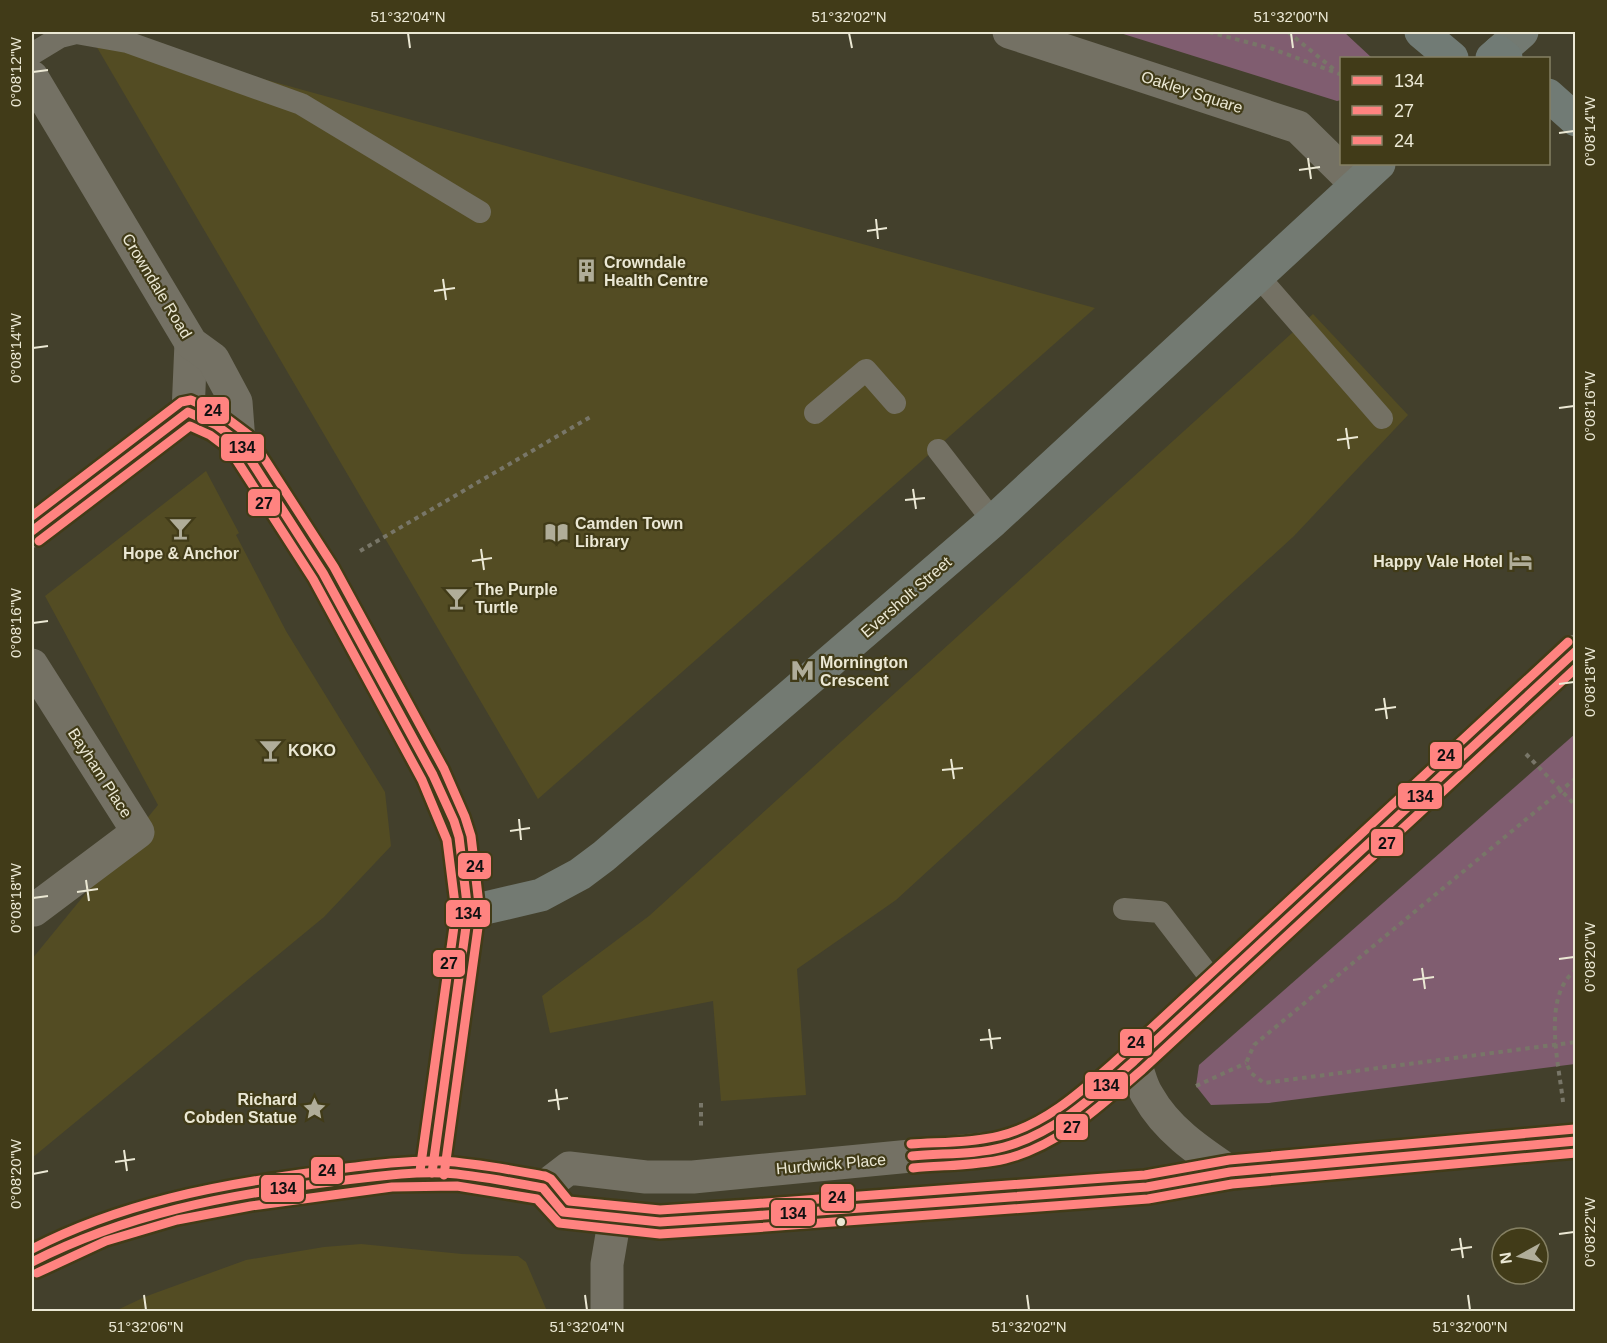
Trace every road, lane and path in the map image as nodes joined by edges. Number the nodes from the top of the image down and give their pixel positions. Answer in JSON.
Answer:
{"nodes":[{"id":1,"x":1009,"y":32,"type":"edge"},
{"id":2,"x":1209,"y":32,"type":"edge"},
{"id":3,"x":1287,"y":32,"type":"edge"},
{"id":4,"x":1421,"y":32,"type":"edge"},
{"id":5,"x":32,"y":54,"type":"edge"},
{"id":6,"x":1451,"y":57,"type":"edge"},
{"id":7,"x":1340,"y":74,"type":"edge"},
{"id":8,"x":1340,"y":75,"type":"edge"},
{"id":9,"x":32,"y":77,"type":"edge"},
{"id":10,"x":1550,"y":97,"type":"edge"},
{"id":11,"x":1575,"y":120,"type":"edge"},
{"id":12,"x":1340,"y":156,"type":"edge"},
{"id":13,"x":1354,"y":165,"type":"edge"},
{"id":14,"x":1367,"y":174,"type":"edge"},
{"id":15,"x":480,"y":212,"type":"dead end"},
{"id":16,"x":1258,"y":276,"type":"junction"},
{"id":17,"x":190,"y":343,"type":"junction"},
{"id":18,"x":895,"y":403,"type":"dead end"},
{"id":19,"x":188,"y":412,"type":"junction"},
{"id":20,"x":815,"y":413,"type":"dead end"},
{"id":21,"x":592,"y":416,"type":"dead end"},
{"id":22,"x":1382,"y":418,"type":"dead end"},
{"id":23,"x":239,"y":442,"type":"junction"},
{"id":24,"x":938,"y":450,"type":"dead end"},
{"id":25,"x":993,"y":521,"type":"junction"},
{"id":26,"x":32,"y":531,"type":"edge"},
{"id":27,"x":360,"y":551,"type":"dead end"},
{"id":28,"x":1575,"y":651,"type":"edge"},
{"id":29,"x":32,"y":665,"type":"edge"},
{"id":30,"x":1496,"y":725,"type":"junction"},
{"id":31,"x":1575,"y":778,"type":"edge"},
{"id":32,"x":1562,"y":790,"type":"junction"},
{"id":33,"x":1575,"y":806,"type":"edge"},
{"id":34,"x":1124,"y":909,"type":"dead end"},
{"id":35,"x":34,"y":910,"type":"dead end"},
{"id":36,"x":468,"y":912,"type":"junction"},
{"id":37,"x":1575,"y":970,"type":"edge"},
{"id":38,"x":1216,"y":985,"type":"junction"},
{"id":39,"x":1575,"y":1042,"type":"edge"},
{"id":40,"x":1557,"y":1044,"type":"junction"},
{"id":41,"x":1134,"y":1061,"type":"junction"},
{"id":42,"x":1246,"y":1063,"type":"junction"},
{"id":43,"x":1196,"y":1086,"type":"dead end"},
{"id":44,"x":701,"y":1102,"type":"dead end"},
{"id":45,"x":701,"y":1127,"type":"dead end"},
{"id":46,"x":1571,"y":1142,"type":"edge"},
{"id":47,"x":1230,"y":1172,"type":"junction"},
{"id":48,"x":432,"y":1173,"type":"junction"},
{"id":49,"x":543,"y":1188,"type":"junction"},
{"id":50,"x":615,"y":1217,"type":"junction"},
{"id":51,"x":32,"y":1262,"type":"edge"},
{"id":52,"x":607,"y":1311,"type":"edge"}],
"edges":[{"from":1,"to":12,"type":"street","name":"Oakley Square"},
{"from":2,"to":8,"type":"path"},
{"from":3,"to":7,"type":"path"},
{"from":4,"to":6,"type":"highway"},
{"from":5,"to":15,"type":"lane"},
{"from":9,"to":17,"type":"street","name":"Crowndale Road"},
{"from":10,"to":11,"type":"highway"},
{"from":13,"to":14,"type":"street","name":"Oakley Square"},
{"from":14,"to":16,"type":"main road","name":"Oakley Square"},
{"from":16,"to":22,"type":"lane"},
{"from":16,"to":25,"type":"main road","name":"Eversholt Street"},
{"from":17,"to":19,"type":"street"},
{"from":17,"to":23,"type":"street","name":"Crowndale Road"},
{"from":18,"to":20,"type":"lane"},
{"from":19,"to":23,"type":"street"},
{"from":19,"to":26,"type":"street"},
{"from":21,"to":27,"type":"path"},
{"from":23,"to":36,"type":"street","name":"Crowndale Road"},
{"from":24,"to":25,"type":"lane"},
{"from":25,"to":36,"type":"main road","name":"Eversholt Street"},
{"from":28,"to":30,"type":"street","name":"Hurdwick Place"},
{"from":29,"to":35,"type":"street","name":"Bayham Place"},
{"from":30,"to":32,"type":"path"},
{"from":30,"to":38,"type":"street","name":"Hurdwick Place"},
{"from":31,"to":32,"type":"path"},
{"from":32,"to":33,"type":"path"},
{"from":32,"to":42,"type":"path"},
{"from":34,"to":38,"type":"lane"},
{"from":36,"to":48,"type":"main road"},
{"from":37,"to":40,"type":"path"},
{"from":38,"to":41,"type":"street","name":"Hurdwick Place"},
{"from":39,"to":40,"type":"path"},
{"from":40,"to":42,"type":"path"},
{"from":40,"to":46,"type":"path"},
{"from":41,"to":47,"type":"street"},
{"from":41,"to":49,"type":"street","name":"Hurdwick Place"},
{"from":42,"to":43,"type":"path"},
{"from":44,"to":45,"type":"path"},
{"from":46,"to":47,"type":"highway"},
{"from":47,"to":50,"type":"highway"},
{"from":48,"to":49,"type":"highway"},
{"from":48,"to":51,"type":"highway"},
{"from":49,"to":50,"type":"highway"},
{"from":50,"to":52,"type":"street"}]}
